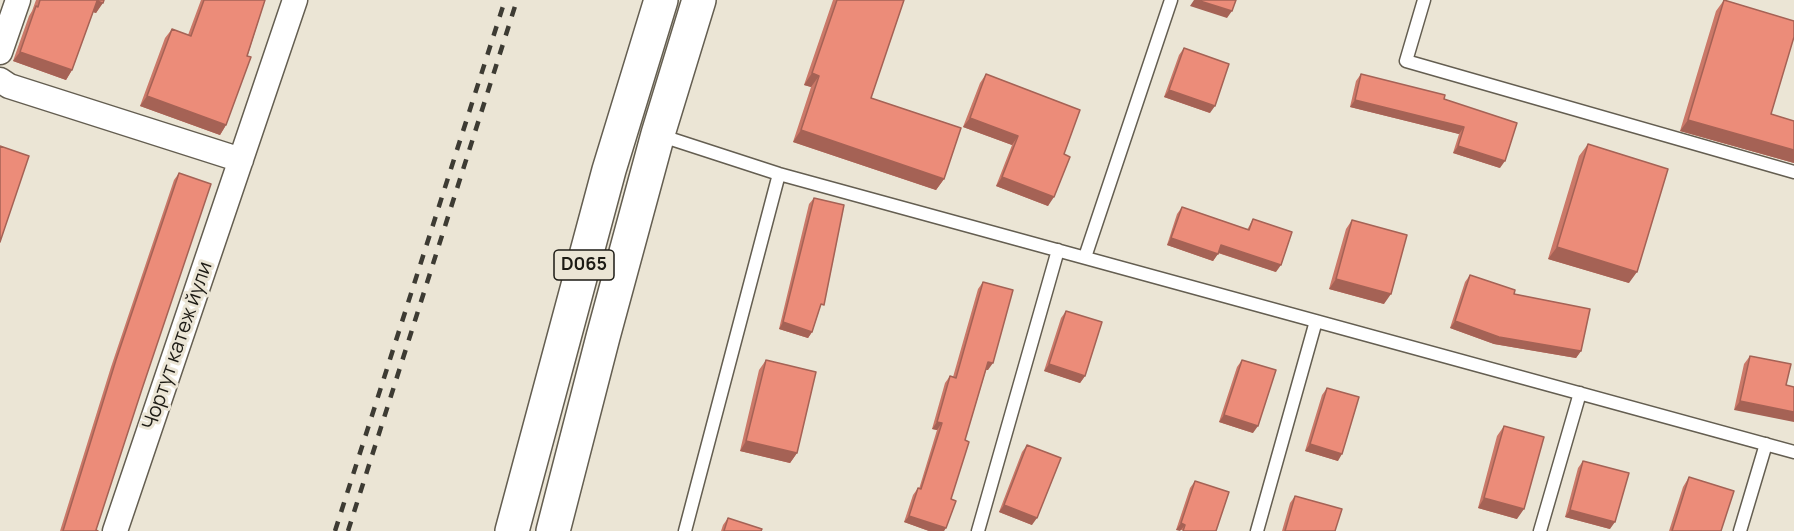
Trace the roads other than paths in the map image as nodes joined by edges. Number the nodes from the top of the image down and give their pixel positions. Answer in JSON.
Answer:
{"nodes":[{"id":1,"x":18,"y":0,"type":"edge"},
{"id":2,"x":295,"y":0,"type":"edge"},
{"id":3,"x":661,"y":0,"type":"edge"},
{"id":4,"x":699,"y":0,"type":"edge"},
{"id":5,"x":1171,"y":0,"type":"edge"},
{"id":6,"x":1424,"y":0,"type":"edge"},
{"id":7,"x":0,"y":52,"type":"edge"},
{"id":8,"x":0,"y":80,"type":"edge"},
{"id":9,"x":658,"y":134,"type":"junction"},
{"id":10,"x":241,"y":160,"type":"junction"},
{"id":11,"x":1794,"y":172,"type":"edge"},
{"id":12,"x":779,"y":174,"type":"junction"},
{"id":13,"x":1058,"y":250,"type":"junction"},
{"id":14,"x":1084,"y":257,"type":"junction"},
{"id":15,"x":1316,"y":321,"type":"junction"},
{"id":16,"x":1580,"y":393,"type":"junction"},
{"id":17,"x":1766,"y":444,"type":"junction"},
{"id":18,"x":1794,"y":452,"type":"edge"},
{"id":19,"x":115,"y":531,"type":"edge"},
{"id":20,"x":512,"y":531,"type":"edge"},
{"id":21,"x":553,"y":531,"type":"edge"},
{"id":22,"x":685,"y":531,"type":"edge"},
{"id":23,"x":978,"y":531,"type":"edge"},
{"id":24,"x":1257,"y":531,"type":"edge"},
{"id":25,"x":1540,"y":531,"type":"edge"},
{"id":26,"x":1740,"y":531,"type":"edge"}],
"edges":[{"from":1,"to":7,"type":"street"},
{"from":2,"to":10,"type":"street","name":"Чортут катеж йули"},
{"from":3,"to":20,"type":"main road","number":"D065"},
{"from":4,"to":9,"type":"main road","number":"D065"},
{"from":5,"to":14,"type":"lane"},
{"from":6,"to":11,"type":"lane"},
{"from":8,"to":10,"type":"street"},
{"from":9,"to":12,"type":"lane"},
{"from":9,"to":21,"type":"main road","number":"D065"},
{"from":10,"to":19,"type":"street","name":"Чортут катеж йули"},
{"from":12,"to":13,"type":"lane"},
{"from":12,"to":22,"type":"lane"},
{"from":13,"to":14,"type":"lane"},
{"from":13,"to":23,"type":"lane"},
{"from":14,"to":15,"type":"lane"},
{"from":15,"to":16,"type":"lane"},
{"from":15,"to":24,"type":"lane"},
{"from":16,"to":17,"type":"lane"},
{"from":16,"to":25,"type":"lane"},
{"from":17,"to":18,"type":"lane"},
{"from":17,"to":26,"type":"lane"}]}
